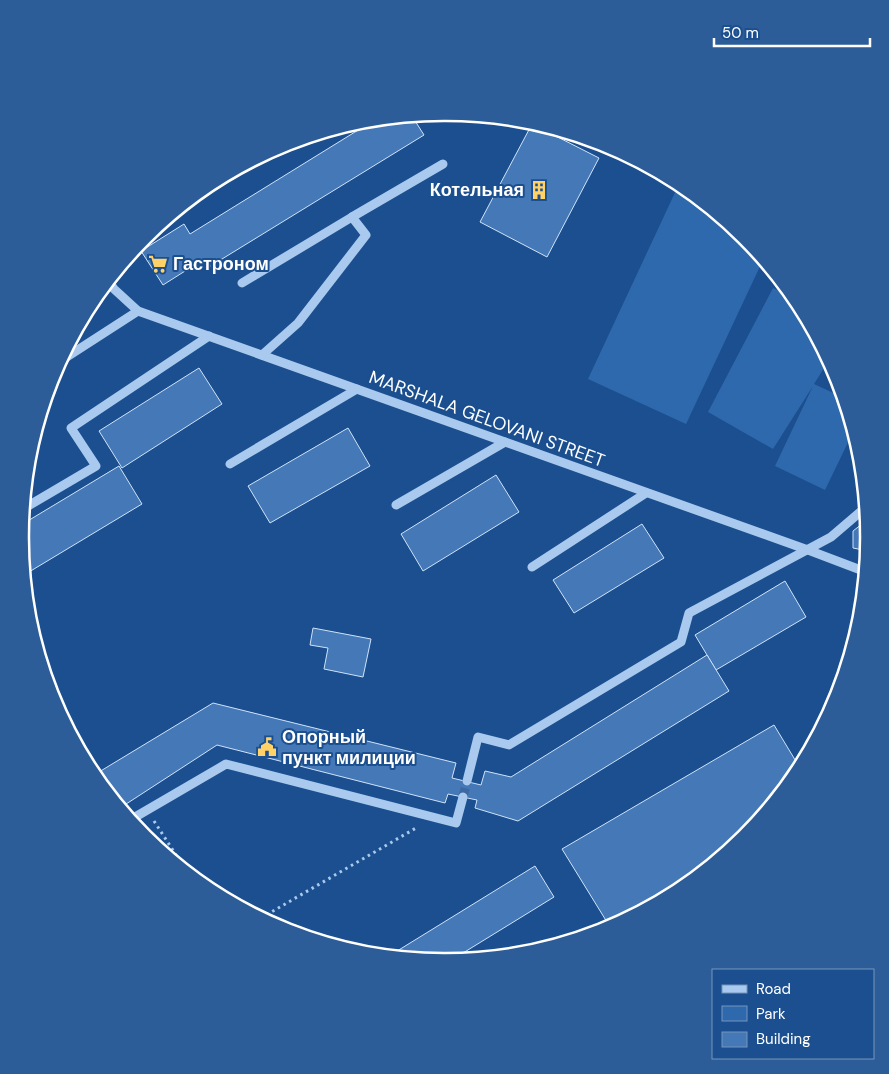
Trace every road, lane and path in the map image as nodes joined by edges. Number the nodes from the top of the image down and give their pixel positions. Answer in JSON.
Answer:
{"nodes":[{"id":1,"x":443,"y":164,"type":"dead end"},
{"id":2,"x":352,"y":217,"type":"junction"},
{"id":3,"x":242,"y":283,"type":"dead end"},
{"id":4,"x":113,"y":287,"type":"edge"},
{"id":5,"x":138,"y":311,"type":"junction"},
{"id":6,"x":209,"y":336,"type":"junction"},
{"id":7,"x":72,"y":354,"type":"edge"},
{"id":8,"x":262,"y":355,"type":"junction"},
{"id":9,"x":356,"y":389,"type":"junction"},
{"id":10,"x":505,"y":442,"type":"junction"},
{"id":11,"x":230,"y":464,"type":"dead end"},
{"id":12,"x":646,"y":493,"type":"junction"},
{"id":13,"x":30,"y":505,"type":"edge"},
{"id":14,"x":396,"y":505,"type":"dead end"},
{"id":15,"x":859,"y":513,"type":"edge"},
{"id":16,"x":808,"y":550,"type":"junction"},
{"id":17,"x":532,"y":567,"type":"dead end"},
{"id":18,"x":859,"y":569,"type":"edge"},
{"id":19,"x":467,"y":782,"type":"tunnel mouth"},
{"id":20,"x":462,"y":797,"type":"tunnel mouth"},
{"id":21,"x":147,"y":810,"type":"junction"},
{"id":22,"x":137,"y":816,"type":"edge"},
{"id":23,"x":435,"y":818,"type":"junction"},
{"id":24,"x":176,"y":855,"type":"edge"},
{"id":25,"x":269,"y":914,"type":"edge"}],
"edges":[{"from":1,"to":2,"type":"street"},
{"from":2,"to":3,"type":"street"},
{"from":2,"to":8,"type":"street"},
{"from":4,"to":5,"type":"street","name":"MARSHALA GELOVANI STREET"},
{"from":5,"to":6,"type":"street","name":"MARSHALA GELOVANI STREET"},
{"from":5,"to":7,"type":"street"},
{"from":6,"to":8,"type":"street","name":"MARSHALA GELOVANI STREET"},
{"from":6,"to":13,"type":"street"},
{"from":8,"to":9,"type":"street","name":"MARSHALA GELOVANI STREET"},
{"from":9,"to":10,"type":"street","name":"MARSHALA GELOVANI STREET"},
{"from":9,"to":11,"type":"street"},
{"from":10,"to":12,"type":"street","name":"MARSHALA GELOVANI STREET"},
{"from":10,"to":14,"type":"street"},
{"from":12,"to":16,"type":"street","name":"MARSHALA GELOVANI STREET"},
{"from":12,"to":17,"type":"street"},
{"from":15,"to":16,"type":"street"},
{"from":16,"to":18,"type":"street","name":"MARSHALA GELOVANI STREET"},
{"from":16,"to":19,"type":"street"},
{"from":20,"to":23,"type":"street"},
{"from":21,"to":22,"type":"street"},
{"from":21,"to":23,"type":"street"},
{"from":21,"to":24,"type":"path"},
{"from":23,"to":25,"type":"path"}]}
